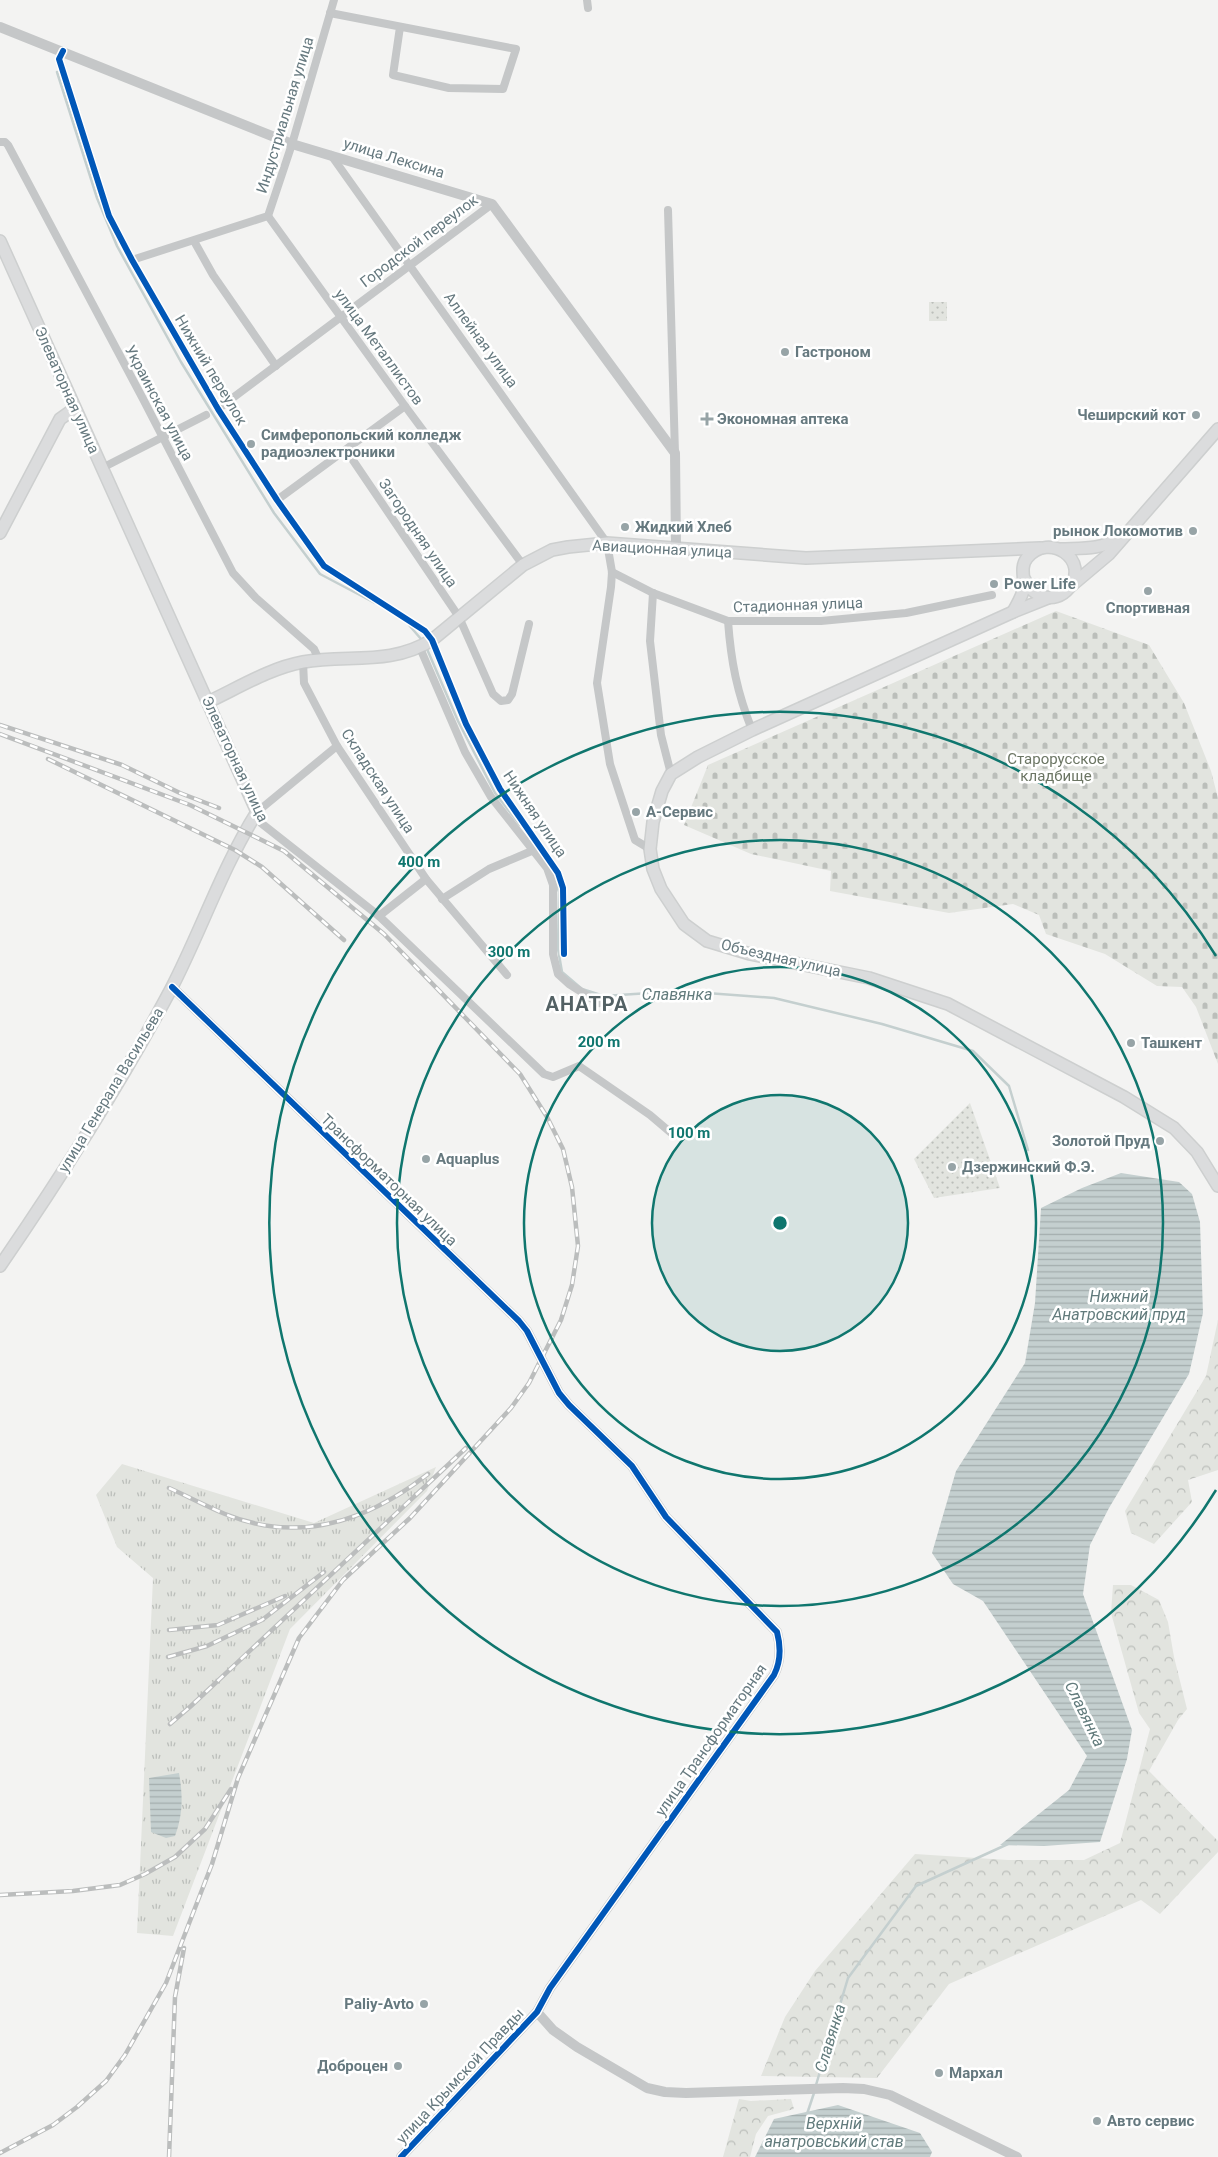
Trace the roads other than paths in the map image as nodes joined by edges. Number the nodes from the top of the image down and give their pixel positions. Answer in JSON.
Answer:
{"nodes":[{"id":1,"x":334,"y":0,"type":"edge"},
{"id":2,"x":330,"y":13,"type":"junction"},
{"id":3,"x":0,"y":27,"type":"edge"},
{"id":4,"x":400,"y":27,"type":"junction"},
{"id":5,"x":63,"y":51,"type":"junction"},
{"id":6,"x":0,"y":142,"type":"edge"},
{"id":7,"x":292,"y":144,"type":"junction"},
{"id":8,"x":331,"y":155,"type":"junction"},
{"id":9,"x":492,"y":204,"type":"junction"},
{"id":10,"x":668,"y":210,"type":"dead end"},
{"id":11,"x":268,"y":216,"type":"junction"},
{"id":12,"x":194,"y":241,"type":"junction"},
{"id":13,"x":0,"y":242,"type":"edge"},
{"id":14,"x":132,"y":260,"type":"junction"},
{"id":15,"x":412,"y":266,"type":"junction"},
{"id":16,"x":339,"y":316,"type":"junction"},
{"id":17,"x":276,"y":366,"type":"junction"},
{"id":18,"x":405,"y":406,"type":"junction"},
{"id":19,"x":74,"y":409,"type":"junction"},
{"id":20,"x":218,"y":409,"type":"junction"},
{"id":21,"x":206,"y":415,"type":"dead end"},
{"id":22,"x":1218,"y":428,"type":"edge"},
{"id":23,"x":162,"y":437,"type":"junction"},
{"id":24,"x":346,"y":450,"type":"junction"},
{"id":25,"x":675,"y":454,"type":"junction"},
{"id":26,"x":102,"y":468,"type":"junction"},
{"id":27,"x":277,"y":500,"type":"junction"},
{"id":28,"x":0,"y":533,"type":"edge"},
{"id":29,"x":1122,"y":536,"type":"junction"},
{"id":30,"x":607,"y":542,"type":"junction"},
{"id":31,"x":676,"y":547,"type":"junction"},
{"id":32,"x":1040,"y":548,"type":"junction"},
{"id":33,"x":1061,"y":549,"type":"junction"},
{"id":34,"x":1005,"y":550,"type":"junction"},
{"id":35,"x":523,"y":564,"type":"junction"},
{"id":36,"x":612,"y":572,"type":"junction"},
{"id":37,"x":1023,"y":574,"type":"junction"},
{"id":38,"x":1071,"y":586,"type":"junction"},
{"id":39,"x":652,"y":592,"type":"junction"},
{"id":40,"x":992,"y":595,"type":"dead end"},
{"id":41,"x":1048,"y":598,"type":"junction"},
{"id":42,"x":1013,"y":612,"type":"junction"},
{"id":43,"x":459,"y":617,"type":"junction"},
{"id":44,"x":728,"y":621,"type":"junction"},
{"id":45,"x":529,"y":624,"type":"dead end"},
{"id":46,"x":432,"y":640,"type":"junction"},
{"id":47,"x":420,"y":648,"type":"junction"},
{"id":48,"x":319,"y":660,"type":"junction"},
{"id":49,"x":303,"y":662,"type":"junction"},
{"id":50,"x":208,"y":702,"type":"junction"},
{"id":51,"x":752,"y":730,"type":"junction"},
{"id":52,"x":337,"y":746,"type":"junction"},
{"id":53,"x":671,"y":774,"type":"junction"},
{"id":54,"x":257,"y":812,"type":"junction"},
{"id":55,"x":650,"y":849,"type":"junction"},
{"id":56,"x":534,"y":850,"type":"junction"},
{"id":57,"x":426,"y":879,"type":"junction"},
{"id":58,"x":442,"y":899,"type":"junction"},
{"id":59,"x":379,"y":916,"type":"junction"},
{"id":60,"x":564,"y":954,"type":"dead end"},
{"id":61,"x":507,"y":975,"type":"dead end"},
{"id":62,"x":172,"y":987,"type":"junction"},
{"id":63,"x":599,"y":1004,"type":"dead end"},
{"id":64,"x":670,"y":1132,"type":"dead end"},
{"id":65,"x":1218,"y":1186,"type":"edge"},
{"id":66,"x":0,"y":1266,"type":"edge"},
{"id":67,"x":569,"y":1405,"type":"joint"},
{"id":68,"x":537,"y":2012,"type":"junction"},
{"id":69,"x":401,"y":2157,"type":"edge"},
{"id":70,"x":1016,"y":2157,"type":"edge"}],
"edges":[{"from":1,"to":2,"type":"street","name":"Индустриальная улица"},
{"from":2,"to":4,"type":"street"},
{"from":2,"to":7,"type":"street","name":"Индустриальная улица"},
{"from":3,"to":5,"type":"street","name":"улица Лексина"},
{"from":4,"to":4,"type":"street"},
{"from":5,"to":7,"type":"street","name":"улица Лексина"},
{"from":5,"to":14,"type":"street","name":"Нижний переулок"},
{"from":6,"to":23,"type":"street","name":"Украинская улица"},
{"from":7,"to":8,"type":"street","name":"улица Лексина"},
{"from":7,"to":11,"type":"street","name":"Индустриальная улица"},
{"from":8,"to":9,"type":"street","name":"улица Лексина"},
{"from":8,"to":15,"type":"street","name":"Аллейная улица"},
{"from":9,"to":15,"type":"street","name":"Городской переулок"},
{"from":9,"to":25,"type":"street"},
{"from":10,"to":25,"type":"street"},
{"from":11,"to":12,"type":"street","name":"Индустриальная улица"},
{"from":11,"to":16,"type":"street","name":"улица Металлистов"},
{"from":12,"to":14,"type":"street","name":"Индустриальная улица"},
{"from":12,"to":17,"type":"street"},
{"from":13,"to":19,"type":"main road","name":"Элеваторная улица"},
{"from":14,"to":20,"type":"street","name":"Нижний переулок"},
{"from":15,"to":16,"type":"street","name":"Городской переулок"},
{"from":15,"to":30,"type":"street","name":"Аллейная улица"},
{"from":16,"to":17,"type":"street","name":"Городской переулок"},
{"from":16,"to":18,"type":"street","name":"улица Металлистов"},
{"from":17,"to":20,"type":"street","name":"Городской переулок"},
{"from":18,"to":24,"type":"street"},
{"from":18,"to":35,"type":"street","name":"улица Металлистов"},
{"from":19,"to":26,"type":"main road","name":"Элеваторная улица"},
{"from":19,"to":28,"type":"main road"},
{"from":20,"to":27,"type":"street","name":"Нижний переулок"},
{"from":21,"to":23,"type":"street"},
{"from":22,"to":29,"type":"main road"},
{"from":23,"to":26,"type":"street"},
{"from":23,"to":48,"type":"street","name":"Украинская улица"},
{"from":24,"to":27,"type":"street"},
{"from":24,"to":43,"type":"street","name":"Загородняя улица"},
{"from":25,"to":31,"type":"street"},
{"from":26,"to":50,"type":"main road","name":"Элеваторная улица"},
{"from":27,"to":46,"type":"street","name":"Нижний переулок"},
{"from":29,"to":33,"type":"main road"},
{"from":29,"to":38,"type":"main road"},
{"from":30,"to":31,"type":"main road","name":"Авиационная улица"},
{"from":30,"to":35,"type":"main road","name":"Авиационная улица"},
{"from":30,"to":36,"type":"street"},
{"from":31,"to":34,"type":"main road","name":"Авиационная улица"},
{"from":32,"to":33,"type":"main road"},
{"from":32,"to":34,"type":"main road","name":"Авиационная улица"},
{"from":32,"to":37,"type":"main road"},
{"from":33,"to":38,"type":"main road"},
{"from":34,"to":37,"type":"main road"},
{"from":35,"to":43,"type":"main road","name":"Авиационная улица"},
{"from":36,"to":39,"type":"street","name":"Стадионная улица"},
{"from":36,"to":55,"type":"street"},
{"from":37,"to":41,"type":"main road"},
{"from":37,"to":42,"type":"main road"},
{"from":38,"to":41,"type":"main road"},
{"from":39,"to":44,"type":"street","name":"Стадионная улица"},
{"from":39,"to":53,"type":"street"},
{"from":40,"to":44,"type":"street","name":"Стадионная улица"},
{"from":41,"to":42,"type":"main road"},
{"from":42,"to":51,"type":"main road"},
{"from":43,"to":45,"type":"street","name":"Загородняя улица"},
{"from":43,"to":46,"type":"main road","name":"Авиационная улица"},
{"from":44,"to":51,"type":"street"},
{"from":46,"to":47,"type":"main road","name":"Авиационная улица"},
{"from":46,"to":60,"type":"street","name":"Нижняя улица"},
{"from":47,"to":48,"type":"main road","name":"Авиационная улица"},
{"from":47,"to":56,"type":"street","name":"Нижняя улица"},
{"from":48,"to":49,"type":"main road","name":"Авиационная улица"},
{"from":49,"to":50,"type":"main road","name":"Авиационная улица"},
{"from":49,"to":52,"type":"street","name":"Складская улица"},
{"from":50,"to":54,"type":"main road","name":"Элеваторная улица"},
{"from":51,"to":53,"type":"main road"},
{"from":52,"to":54,"type":"street","name":"улица Генерала Васильева"},
{"from":52,"to":57,"type":"street","name":"Складская улица"},
{"from":53,"to":55,"type":"main road","name":"Объездная улица"},
{"from":54,"to":59,"type":"street","name":"Элеваторная улица"},
{"from":54,"to":62,"type":"main road","name":"улица Генерала Васильева"},
{"from":55,"to":65,"type":"main road","name":"Объездная улица"},
{"from":56,"to":58,"type":"street"},
{"from":56,"to":63,"type":"street","name":"Нижняя улица"},
{"from":57,"to":58,"type":"street","name":"Складская улица"},
{"from":57,"to":59,"type":"street"},
{"from":58,"to":61,"type":"street","name":"Складская улица"},
{"from":59,"to":64,"type":"street","name":"Элеваторная улица"},
{"from":62,"to":66,"type":"main road","name":"улица Генерала Васильева"},
{"from":62,"to":67,"type":"street","name":"Трансформаторная улица"},
{"from":67,"to":68,"type":"street","name":"улица Трансформаторная"},
{"from":68,"to":69,"type":"street","name":"улица Крымской Правды"},
{"from":68,"to":70,"type":"street"}]}
